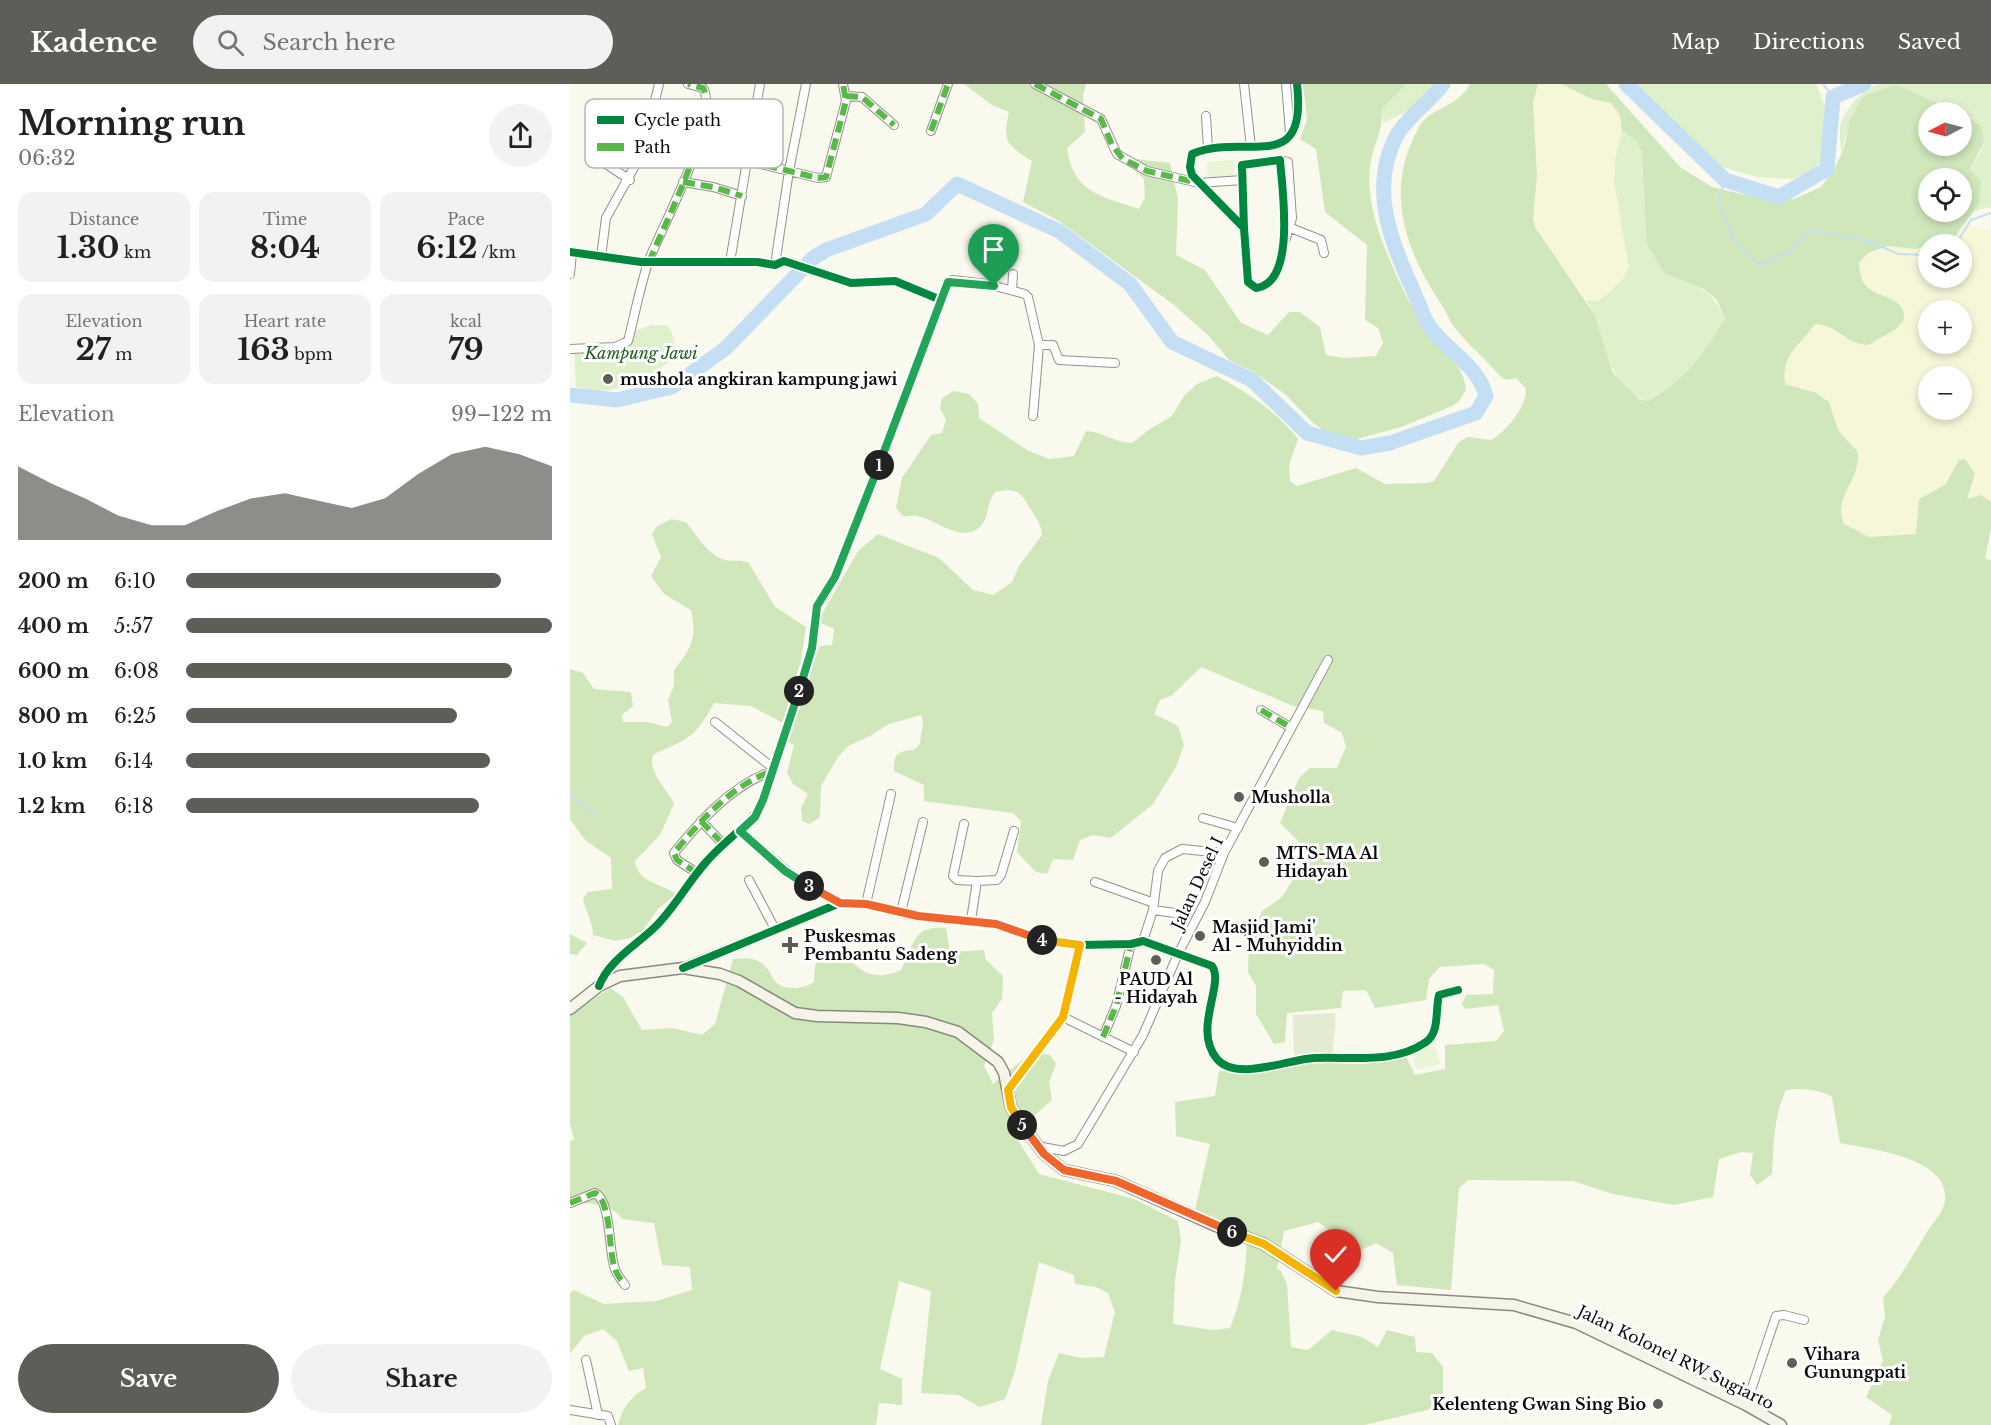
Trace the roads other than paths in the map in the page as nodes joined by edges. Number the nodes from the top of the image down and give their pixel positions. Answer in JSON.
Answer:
{"nodes":[{"id":1,"x":659,"y":84,"type":"edge"},
{"id":2,"x":688,"y":84,"type":"edge"},
{"id":3,"x":760,"y":84,"type":"edge"},
{"id":4,"x":807,"y":84,"type":"edge"},
{"id":5,"x":843,"y":84,"type":"edge"},
{"id":6,"x":948,"y":84,"type":"edge"},
{"id":7,"x":1035,"y":84,"type":"edge"},
{"id":8,"x":1244,"y":84,"type":"edge"},
{"id":9,"x":1286,"y":84,"type":"edge"},
{"id":10,"x":1297,"y":84,"type":"edge"},
{"id":11,"x":846,"y":96,"type":"junction"},
{"id":12,"x":655,"y":99,"type":"edge"},
{"id":13,"x":705,"y":99,"type":"edge"},
{"id":14,"x":758,"y":99,"type":"edge"},
{"id":15,"x":1206,"y":116,"type":"dead end"},
{"id":16,"x":894,"y":125,"type":"dead end"},
{"id":17,"x":931,"y":131,"type":"dead end"},
{"id":18,"x":1291,"y":136,"type":"junction"},
{"id":19,"x":1251,"y":147,"type":"junction"},
{"id":20,"x":1208,"y":149,"type":"junction"},
{"id":21,"x":1280,"y":160,"type":"junction"},
{"id":22,"x":612,"y":168,"type":"edge"},
{"id":23,"x":635,"y":168,"type":"edge"},
{"id":24,"x":689,"y":168,"type":"edge"},
{"id":25,"x":747,"y":168,"type":"edge"},
{"id":26,"x":775,"y":168,"type":"edge"},
{"id":27,"x":789,"y":171,"type":"junction"},
{"id":28,"x":630,"y":180,"type":"junction"},
{"id":29,"x":1243,"y":180,"type":"junction"},
{"id":30,"x":683,"y":182,"type":"junction"},
{"id":31,"x":1198,"y":183,"type":"junction"},
{"id":32,"x":742,"y":196,"type":"junction"},
{"id":33,"x":1244,"y":228,"type":"junction"},
{"id":34,"x":1291,"y":228,"type":"junction"},
{"id":35,"x":1284,"y":242,"type":"junction"},
{"id":36,"x":571,"y":253,"type":"edge"},
{"id":37,"x":1324,"y":253,"type":"dead end"},
{"id":38,"x":601,"y":257,"type":"junction"},
{"id":39,"x":649,"y":262,"type":"junction"},
{"id":40,"x":730,"y":262,"type":"junction"},
{"id":41,"x":775,"y":265,"type":"junction"},
{"id":42,"x":570,"y":274,"type":"edge"},
{"id":43,"x":1013,"y":274,"type":"dead end"},
{"id":44,"x":1012,"y":290,"type":"junction"},
{"id":45,"x":941,"y":300,"type":"junction"},
{"id":46,"x":1039,"y":345,"type":"junction"},
{"id":47,"x":570,"y":349,"type":"edge"},
{"id":48,"x":1115,"y":363,"type":"dead end"},
{"id":49,"x":1033,"y":416,"type":"dead end"},
{"id":50,"x":1328,"y":660,"type":"dead end"},
{"id":51,"x":1261,"y":710,"type":"dead end"},
{"id":52,"x":715,"y":722,"type":"dead end"},
{"id":53,"x":1290,"y":727,"type":"junction"},
{"id":54,"x":772,"y":769,"type":"junction"},
{"id":55,"x":891,"y":794,"type":"dead end"},
{"id":56,"x":1203,"y":818,"type":"dead end"},
{"id":57,"x":701,"y":821,"type":"junction"},
{"id":58,"x":923,"y":822,"type":"dead end"},
{"id":59,"x":964,"y":824,"type":"dead end"},
{"id":60,"x":1238,"y":828,"type":"junction"},
{"id":61,"x":740,"y":831,"type":"junction"},
{"id":62,"x":1014,"y":831,"type":"dead end"},
{"id":63,"x":723,"y":844,"type":"junction"},
{"id":64,"x":1224,"y":852,"type":"junction"},
{"id":65,"x":697,"y":873,"type":"junction"},
{"id":66,"x":749,"y":880,"type":"dead end"},
{"id":67,"x":978,"y":881,"type":"junction"},
{"id":68,"x":1095,"y":882,"type":"dead end"},
{"id":69,"x":840,"y":903,"type":"junction"},
{"id":70,"x":866,"y":904,"type":"junction"},
{"id":71,"x":1154,"y":906,"type":"junction"},
{"id":72,"x":901,"y":912,"type":"junction"},
{"id":73,"x":1175,"y":913,"type":"dead end"},
{"id":74,"x":971,"y":920,"type":"junction"},
{"id":75,"x":775,"y":929,"type":"junction"},
{"id":76,"x":1143,"y":941,"type":"junction"},
{"id":77,"x":1131,"y":944,"type":"junction"},
{"id":78,"x":1080,"y":945,"type":"junction"},
{"id":79,"x":1178,"y":954,"type":"junction"},
{"id":80,"x":683,"y":968,"type":"junction"},
{"id":81,"x":598,"y":986,"type":"junction"},
{"id":82,"x":1458,"y":990,"type":"dead end"},
{"id":83,"x":570,"y":1009,"type":"edge"},
{"id":84,"x":1063,"y":1017,"type":"junction"},
{"id":85,"x":1103,"y":1037,"type":"junction"},
{"id":86,"x":1134,"y":1052,"type":"junction"},
{"id":87,"x":1008,"y":1090,"type":"junction"},
{"id":88,"x":1037,"y":1146,"type":"junction"},
{"id":89,"x":570,"y":1203,"type":"edge"},
{"id":90,"x":625,"y":1285,"type":"dead end"},
{"id":91,"x":1804,"y":1320,"type":"dead end"},
{"id":92,"x":586,"y":1360,"type":"dead end"},
{"id":93,"x":1746,"y":1405,"type":"junction"},
{"id":94,"x":570,"y":1410,"type":"edge"},
{"id":95,"x":598,"y":1415,"type":"junction"},
{"id":96,"x":611,"y":1425,"type":"edge"},
{"id":97,"x":1781,"y":1425,"type":"edge"}],
"edges":[{"from":1,"to":12,"type":"street"},
{"from":2,"to":13,"type":"street"},
{"from":3,"to":14,"type":"street"},
{"from":4,"to":27,"type":"street"},
{"from":5,"to":11,"type":"street"},
{"from":6,"to":17,"type":"street"},
{"from":7,"to":31,"type":"street"},
{"from":8,"to":19,"type":"street"},
{"from":9,"to":18,"type":"street"},
{"from":10,"to":18,"type":"street"},
{"from":11,"to":16,"type":"street"},
{"from":11,"to":27,"type":"street"},
{"from":15,"to":20,"type":"street"},
{"from":18,"to":19,"type":"street"},
{"from":19,"to":20,"type":"street"},
{"from":20,"to":31,"type":"street"},
{"from":21,"to":29,"type":"street"},
{"from":21,"to":34,"type":"street"},
{"from":21,"to":35,"type":"street"},
{"from":22,"to":28,"type":"street"},
{"from":23,"to":28,"type":"street"},
{"from":24,"to":30,"type":"street"},
{"from":25,"to":32,"type":"street"},
{"from":26,"to":27,"type":"street"},
{"from":27,"to":41,"type":"street"},
{"from":28,"to":38,"type":"street"},
{"from":29,"to":31,"type":"street"},
{"from":29,"to":33,"type":"street"},
{"from":30,"to":32,"type":"street"},
{"from":30,"to":39,"type":"street"},
{"from":31,"to":33,"type":"street"},
{"from":32,"to":40,"type":"street"},
{"from":33,"to":35,"type":"street"},
{"from":34,"to":35,"type":"street"},
{"from":34,"to":37,"type":"street"},
{"from":36,"to":38,"type":"street"},
{"from":36,"to":42,"type":"street"},
{"from":38,"to":39,"type":"street"},
{"from":39,"to":40,"type":"street"},
{"from":39,"to":47,"type":"street"},
{"from":40,"to":41,"type":"street"},
{"from":41,"to":45,"type":"street"},
{"from":43,"to":44,"type":"street"},
{"from":44,"to":45,"type":"street"},
{"from":44,"to":46,"type":"street"},
{"from":45,"to":54,"type":"street"},
{"from":46,"to":48,"type":"street"},
{"from":46,"to":49,"type":"street"},
{"from":50,"to":53,"type":"street","name":"Jalan Desel I"},
{"from":51,"to":53,"type":"street"},
{"from":52,"to":54,"type":"street"},
{"from":53,"to":60,"type":"street","name":"Jalan Desel I"},
{"from":54,"to":57,"type":"street"},
{"from":54,"to":61,"type":"street"},
{"from":55,"to":70,"type":"street"},
{"from":56,"to":60,"type":"street"},
{"from":57,"to":63,"type":"street"},
{"from":57,"to":65,"type":"street"},
{"from":58,"to":72,"type":"street"},
{"from":59,"to":67,"type":"street"},
{"from":60,"to":64,"type":"street","name":"Jalan Desel I"},
{"from":61,"to":63,"type":"street"},
{"from":61,"to":69,"type":"street"},
{"from":62,"to":67,"type":"street"},
{"from":63,"to":65,"type":"street"},
{"from":64,"to":71,"type":"street"},
{"from":64,"to":79,"type":"street","name":"Jalan Desel I"},
{"from":65,"to":81,"type":"street"},
{"from":66,"to":75,"type":"street"},
{"from":67,"to":74,"type":"street"},
{"from":68,"to":71,"type":"street"},
{"from":69,"to":70,"type":"street"},
{"from":69,"to":75,"type":"street"},
{"from":70,"to":72,"type":"street"},
{"from":71,"to":73,"type":"street"},
{"from":71,"to":76,"type":"street"},
{"from":72,"to":74,"type":"street"},
{"from":74,"to":78,"type":"street"},
{"from":75,"to":80,"type":"street"},
{"from":76,"to":77,"type":"street"},
{"from":76,"to":79,"type":"street"},
{"from":77,"to":78,"type":"street"},
{"from":77,"to":85,"type":"street"},
{"from":78,"to":84,"type":"street"},
{"from":79,"to":82,"type":"street"},
{"from":79,"to":86,"type":"street","name":"Jalan Desel I"},
{"from":80,"to":81,"type":"main road","name":"Jalan Kolonel RW Sugiarto"},
{"from":80,"to":87,"type":"main road","name":"Jalan Kolonel RW Sugiarto"},
{"from":81,"to":83,"type":"main road","name":"Jalan Kolonel RW Sugiarto"},
{"from":84,"to":85,"type":"street"},
{"from":84,"to":87,"type":"street"},
{"from":85,"to":86,"type":"street"},
{"from":86,"to":88,"type":"street","name":"Jalan Desel I"},
{"from":87,"to":88,"type":"main road","name":"Jalan Kolonel RW Sugiarto"},
{"from":88,"to":93,"type":"main road","name":"Jalan Kolonel RW Sugiarto"},
{"from":89,"to":90,"type":"street"},
{"from":91,"to":93,"type":"street"},
{"from":92,"to":95,"type":"street"},
{"from":93,"to":97,"type":"main road","name":"Jalan Kolonel RW Sugiarto"},
{"from":94,"to":95,"type":"street"},
{"from":95,"to":96,"type":"street"}]}
